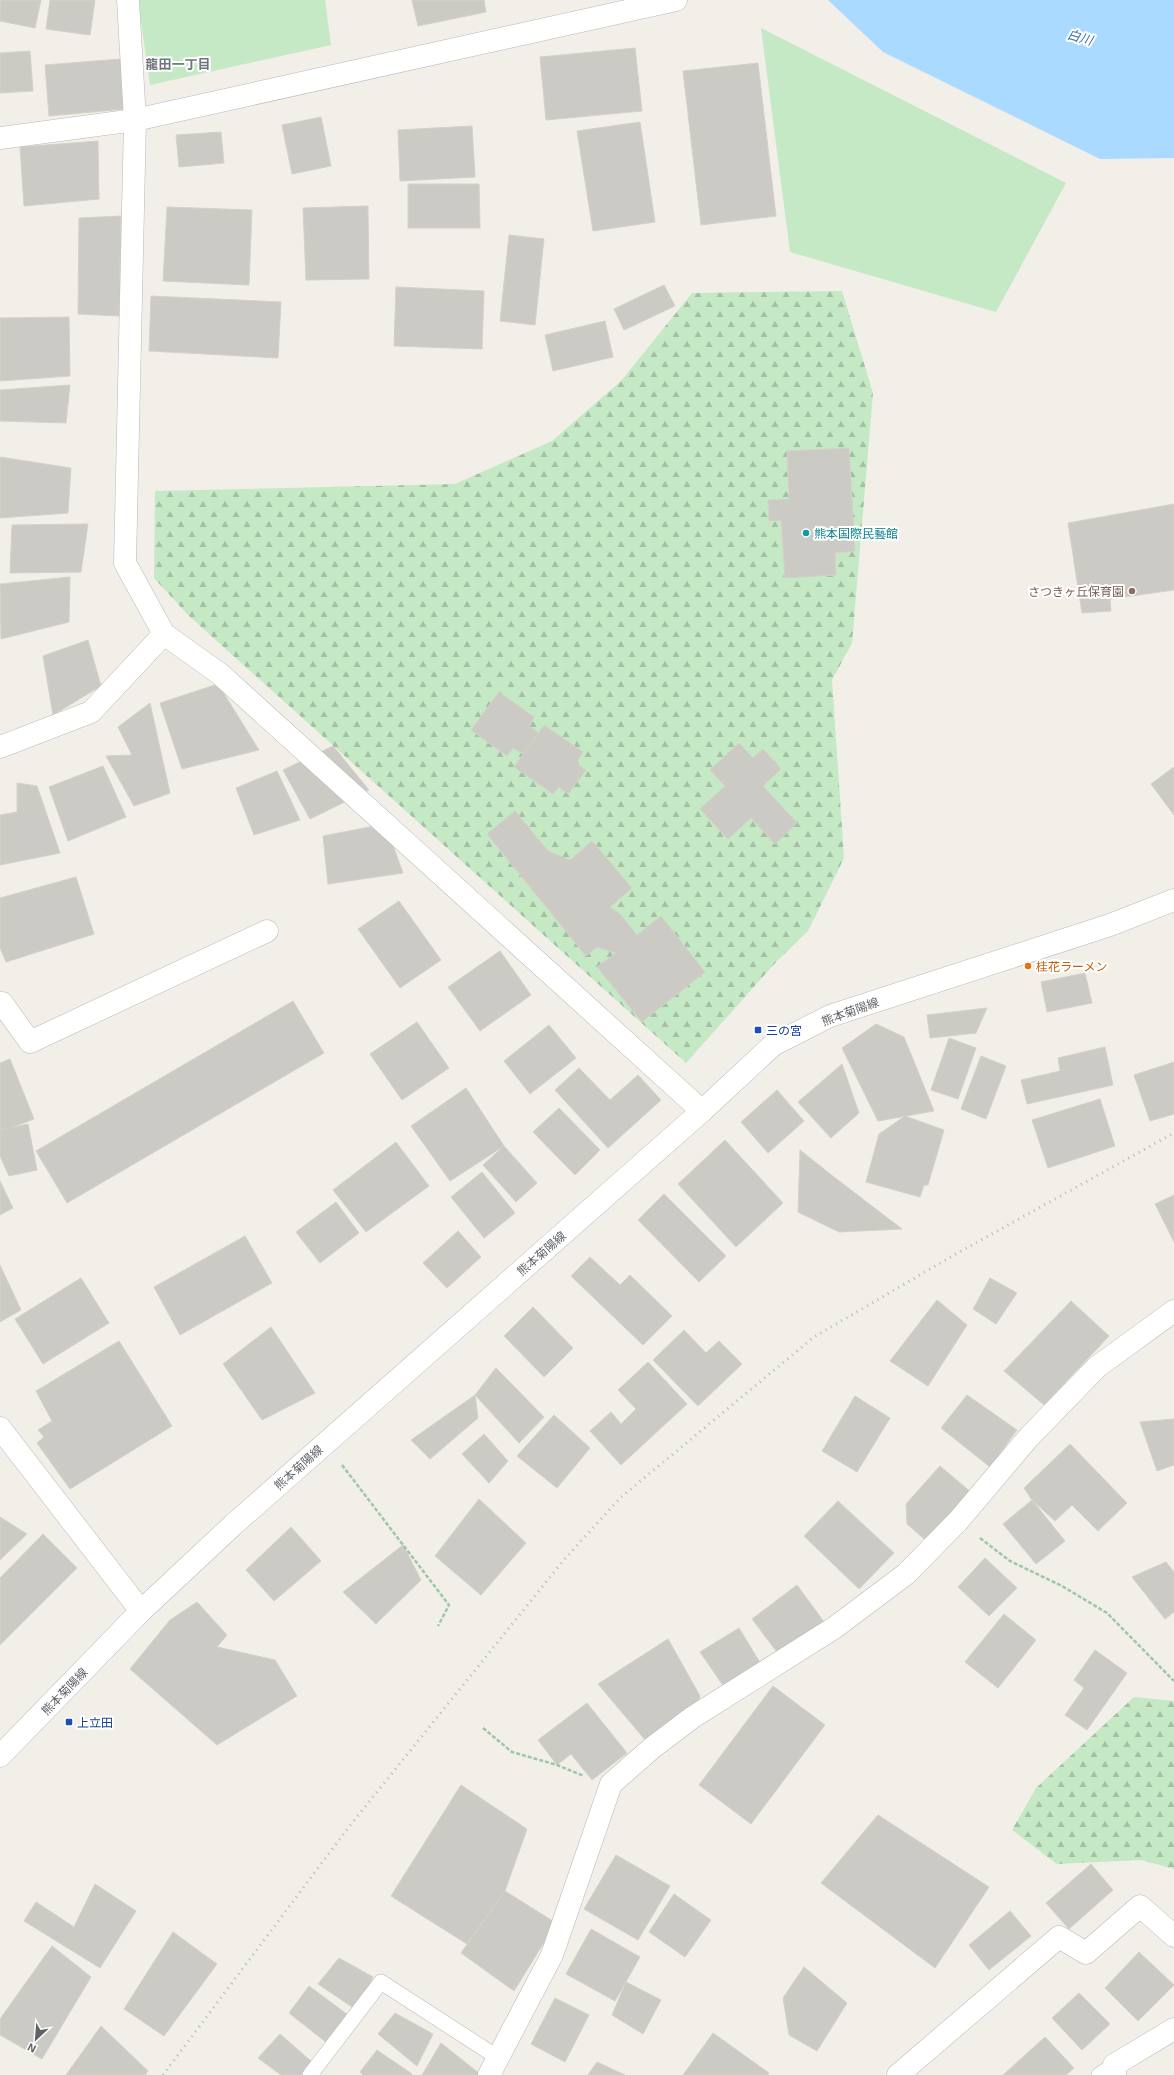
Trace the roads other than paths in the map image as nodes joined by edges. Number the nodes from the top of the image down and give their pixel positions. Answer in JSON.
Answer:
{"nodes":[{"id":1,"x":128,"y":0,"type":"edge"},
{"id":2,"x":676,"y":0,"type":"edge"},
{"id":3,"x":135,"y":120,"type":"junction"},
{"id":4,"x":0,"y":138,"type":"edge"},
{"id":5,"x":164,"y":634,"type":"junction"},
{"id":6,"x":0,"y":747,"type":"edge"},
{"id":7,"x":1174,"y":900,"type":"edge"},
{"id":8,"x":267,"y":931,"type":"dead end"},
{"id":9,"x":0,"y":1003,"type":"edge"},
{"id":10,"x":702,"y":1110,"type":"junction"},
{"id":11,"x":1174,"y":1311,"type":"edge"},
{"id":12,"x":0,"y":1428,"type":"edge"},
{"id":13,"x":142,"y":1611,"type":"junction"},
{"id":14,"x":0,"y":1756,"type":"edge"},
{"id":15,"x":1174,"y":1936,"type":"edge"},
{"id":16,"x":1174,"y":2029,"type":"edge"},
{"id":17,"x":493,"y":2066,"type":"edge"},
{"id":18,"x":1109,"y":2072,"type":"edge"},
{"id":19,"x":310,"y":2075,"type":"edge"},
{"id":20,"x":898,"y":2075,"type":"edge"}],
"edges":[{"from":1,"to":3,"type":"street"},
{"from":2,"to":3,"type":"street"},
{"from":3,"to":4,"type":"street"},
{"from":3,"to":5,"type":"street"},
{"from":5,"to":6,"type":"street"},
{"from":5,"to":10,"type":"street"},
{"from":7,"to":10,"type":"street","name":"熊本菊陽線"},
{"from":8,"to":9,"type":"street"},
{"from":10,"to":13,"type":"street","name":"熊本菊陽線"},
{"from":11,"to":17,"type":"street"},
{"from":12,"to":13,"type":"street"},
{"from":13,"to":14,"type":"street","name":"熊本菊陽線"},
{"from":15,"to":20,"type":"street"},
{"from":16,"to":18,"type":"street"},
{"from":17,"to":19,"type":"lane"}]}
